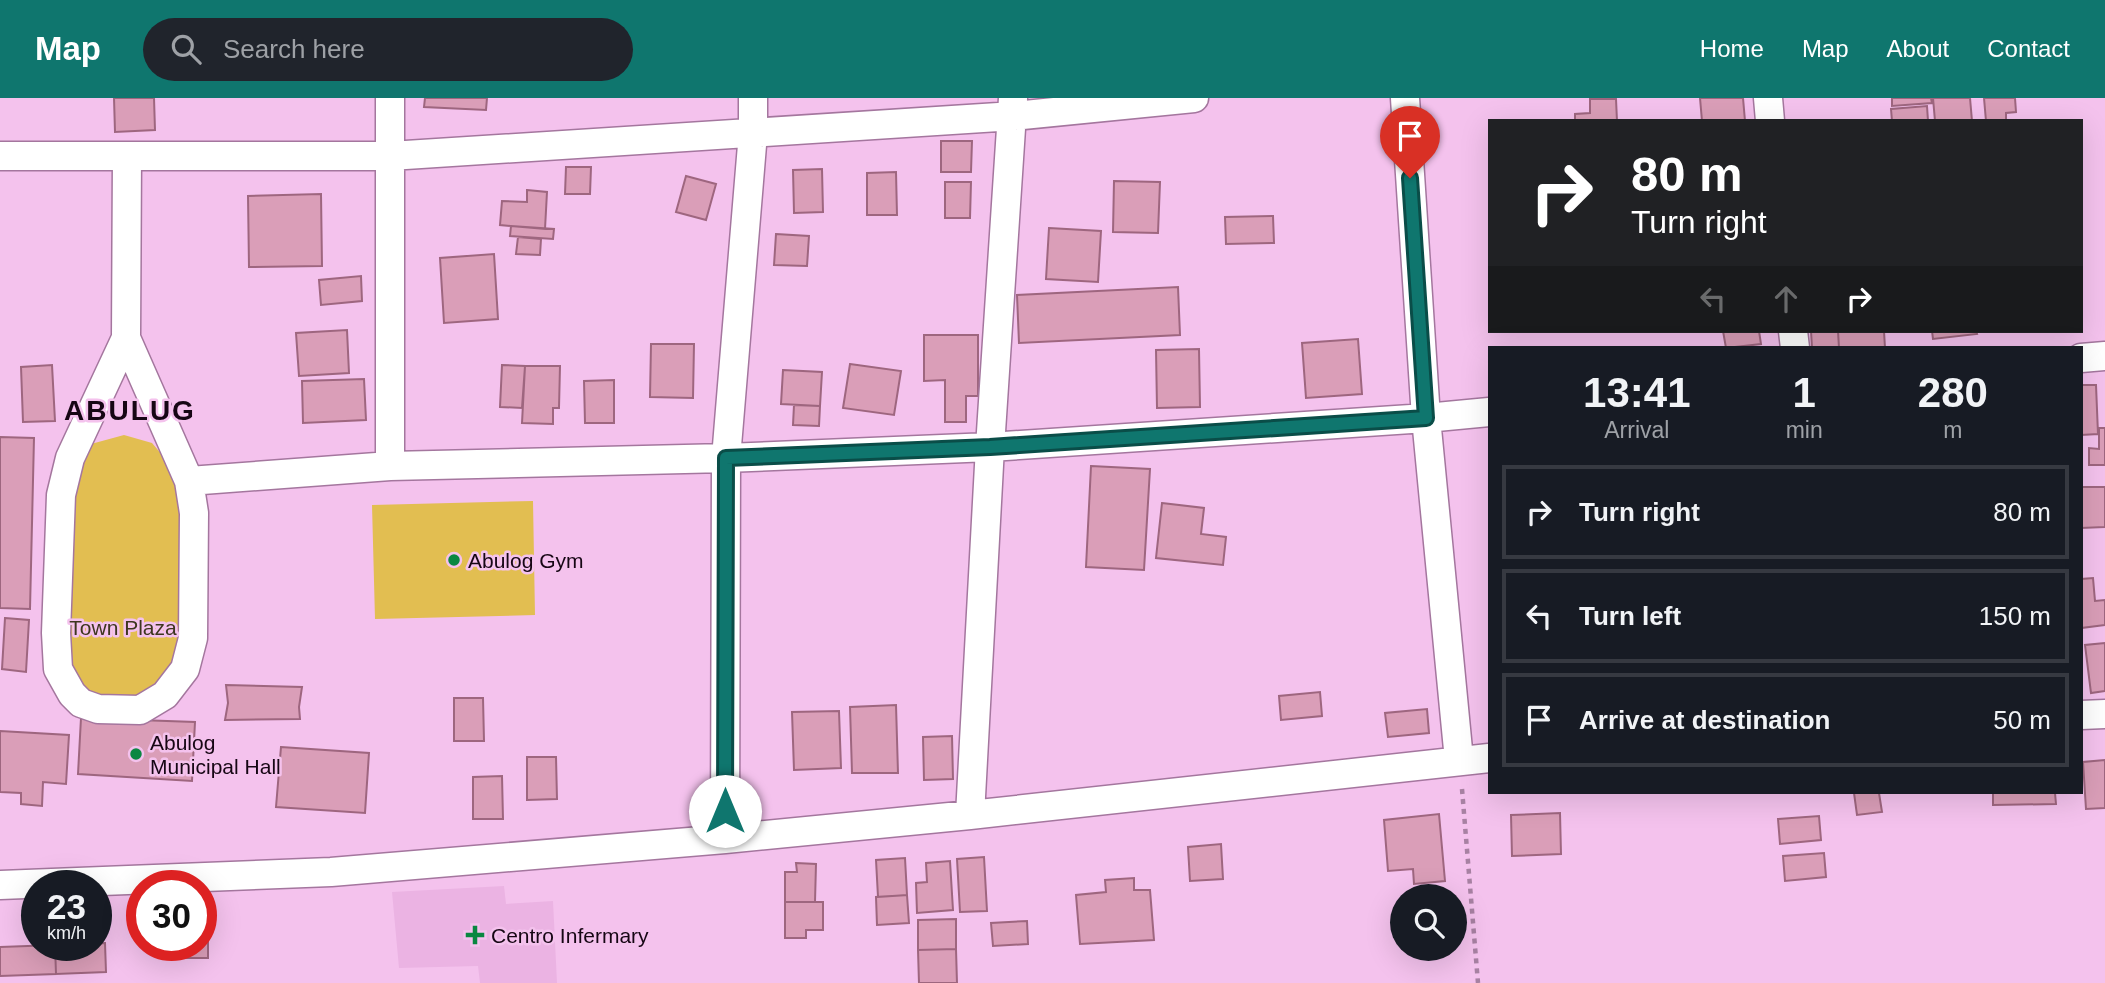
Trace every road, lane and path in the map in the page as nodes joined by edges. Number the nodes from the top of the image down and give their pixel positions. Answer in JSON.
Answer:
{"nodes":[{"id":1,"x":390,"y":98,"type":"edge"},
{"id":2,"x":753,"y":98,"type":"edge"},
{"id":3,"x":1194,"y":98,"type":"edge"},
{"id":4,"x":1405,"y":98,"type":"edge"},
{"id":5,"x":1768,"y":98,"type":"edge"},
{"id":6,"x":1014,"y":107,"type":"edge"},
{"id":7,"x":1770,"y":119,"type":"edge"},
{"id":8,"x":753,"y":133,"type":"junction"},
{"id":9,"x":0,"y":156,"type":"edge"},
{"id":10,"x":127,"y":156,"type":"junction"},
{"id":11,"x":390,"y":156,"type":"junction"},
{"id":12,"x":126,"y":338,"type":"junction"},
{"id":13,"x":2105,"y":356,"type":"edge"},
{"id":14,"x":2083,"y":358,"type":"edge"},
{"id":15,"x":1488,"y":412,"type":"edge"},
{"id":16,"x":1426,"y":418,"type":"junction"},
{"id":17,"x":990,"y":447,"type":"junction"},
{"id":18,"x":726,"y":458,"type":"junction"},
{"id":19,"x":390,"y":466,"type":"junction"},
{"id":20,"x":189,"y":481,"type":"junction"},
{"id":21,"x":2105,"y":713,"type":"edge"},
{"id":22,"x":2083,"y":715,"type":"edge"},
{"id":23,"x":1488,"y":758,"type":"edge"},
{"id":24,"x":1459,"y":760,"type":"junction"},
{"id":25,"x":970,"y":816,"type":"junction"},
{"id":26,"x":725,"y":839,"type":"junction"},
{"id":27,"x":0,"y":885,"type":"edge"},
{"id":28,"x":1478,"y":983,"type":"edge"}],
"edges":[{"from":1,"to":11,"type":"street"},
{"from":2,"to":8,"type":"street"},
{"from":3,"to":6,"type":"street"},
{"from":4,"to":16,"type":"street"},
{"from":5,"to":7,"type":"street"},
{"from":6,"to":8,"type":"street"},
{"from":6,"to":17,"type":"street"},
{"from":8,"to":11,"type":"street"},
{"from":8,"to":18,"type":"street"},
{"from":9,"to":10,"type":"street"},
{"from":10,"to":11,"type":"street"},
{"from":10,"to":12,"type":"street"},
{"from":11,"to":19,"type":"street"},
{"from":12,"to":20,"type":"street"},
{"from":12,"to":20,"type":"street"},
{"from":13,"to":14,"type":"street"},
{"from":15,"to":16,"type":"street"},
{"from":16,"to":17,"type":"street"},
{"from":16,"to":24,"type":"street"},
{"from":17,"to":18,"type":"street"},
{"from":17,"to":25,"type":"street"},
{"from":18,"to":19,"type":"street"},
{"from":18,"to":26,"type":"street"},
{"from":19,"to":20,"type":"street"},
{"from":21,"to":22,"type":"street"},
{"from":23,"to":24,"type":"street"},
{"from":24,"to":25,"type":"street"},
{"from":24,"to":28,"type":"path"},
{"from":25,"to":26,"type":"street"},
{"from":26,"to":27,"type":"street"}]}
